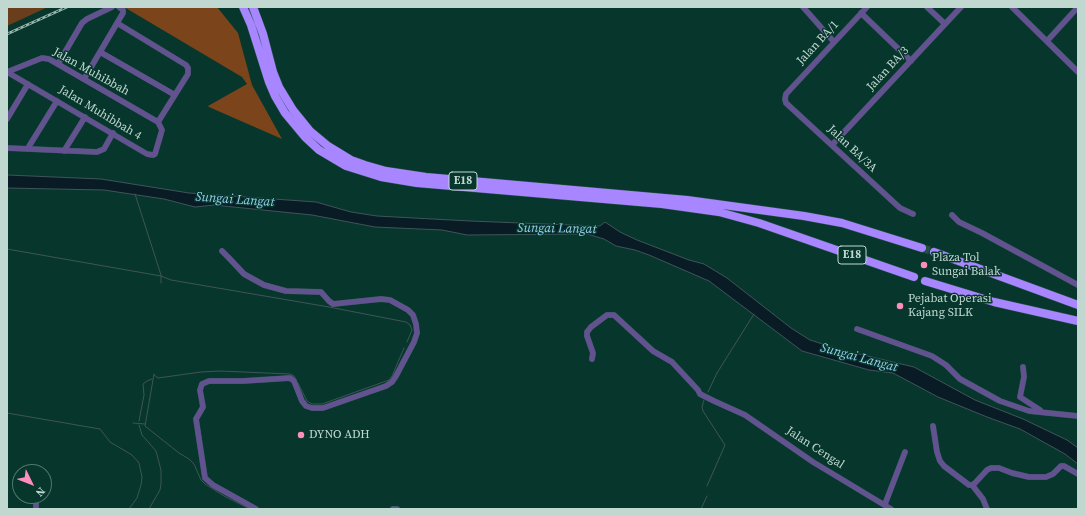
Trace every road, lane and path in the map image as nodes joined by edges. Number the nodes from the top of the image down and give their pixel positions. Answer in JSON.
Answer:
{"nodes":[{"id":1,"x":112,"y":7,"type":"edge"},
{"id":2,"x":119,"y":7,"type":"edge"},
{"id":3,"x":243,"y":7,"type":"edge"},
{"id":4,"x":253,"y":7,"type":"edge"},
{"id":5,"x":803,"y":7,"type":"edge"},
{"id":6,"x":867,"y":7,"type":"edge"},
{"id":7,"x":927,"y":7,"type":"edge"},
{"id":8,"x":961,"y":7,"type":"edge"},
{"id":9,"x":1012,"y":7,"type":"edge"},
{"id":10,"x":1078,"y":7,"type":"edge"},
{"id":11,"x":861,"y":13,"type":"junction"},
{"id":12,"x":117,"y":23,"type":"junction"},
{"id":13,"x":945,"y":24,"type":"junction"},
{"id":14,"x":834,"y":42,"type":"junction"},
{"id":15,"x":1047,"y":42,"type":"junction"},
{"id":16,"x":100,"y":52,"type":"junction"},
{"id":17,"x":911,"y":60,"type":"junction"},
{"id":18,"x":58,"y":64,"type":"junction"},
{"id":19,"x":7,"y":72,"type":"edge"},
{"id":20,"x":1078,"y":72,"type":"edge"},
{"id":21,"x":84,"y":79,"type":"junction"},
{"id":22,"x":28,"y":84,"type":"junction"},
{"id":23,"x":786,"y":94,"type":"joint"},
{"id":24,"x":175,"y":95,"type":"junction"},
{"id":25,"x":57,"y":100,"type":"junction"},
{"id":26,"x":85,"y":117,"type":"junction"},
{"id":27,"x":7,"y":119,"type":"edge"},
{"id":28,"x":160,"y":123,"type":"junction"},
{"id":29,"x":113,"y":133,"type":"junction"},
{"id":30,"x":832,"y":145,"type":"junction"},
{"id":31,"x":7,"y":148,"type":"edge"},
{"id":32,"x":28,"y":148,"type":"junction"},
{"id":33,"x":64,"y":151,"type":"junction"},
{"id":34,"x":913,"y":214,"type":"dead end"},
{"id":35,"x":952,"y":215,"type":"dead end"},
{"id":36,"x":922,"y":248,"type":"tunnel mouth"},
{"id":37,"x":222,"y":251,"type":"dead end"},
{"id":38,"x":934,"y":252,"type":"tunnel mouth"},
{"id":39,"x":914,"y":277,"type":"dead end"},
{"id":40,"x":925,"y":281,"type":"dead end"},
{"id":41,"x":1078,"y":285,"type":"edge"},
{"id":42,"x":1078,"y":305,"type":"edge"},
{"id":43,"x":1078,"y":321,"type":"edge"},
{"id":44,"x":857,"y":329,"type":"dead end"},
{"id":45,"x":592,"y":359,"type":"dead end"},
{"id":46,"x":1023,"y":367,"type":"dead end"},
{"id":47,"x":1040,"y":410,"type":"dead end"},
{"id":48,"x":1078,"y":416,"type":"edge"},
{"id":49,"x":933,"y":426,"type":"dead end"},
{"id":50,"x":905,"y":452,"type":"dead end"},
{"id":51,"x":1078,"y":474,"type":"edge"},
{"id":52,"x":972,"y":485,"type":"junction"},
{"id":53,"x":885,"y":504,"type":"junction"},
{"id":54,"x":256,"y":509,"type":"edge"},
{"id":55,"x":393,"y":509,"type":"edge"},
{"id":56,"x":397,"y":509,"type":"edge"},
{"id":57,"x":892,"y":509,"type":"edge"},
{"id":58,"x":987,"y":509,"type":"edge"}],
"edges":[{"from":1,"to":18,"type":"street"},
{"from":2,"to":12,"type":"street"},
{"from":3,"to":39,"type":"highway","number":"E18"},
{"from":4,"to":36,"type":"highway","number":"E18"},
{"from":5,"to":14,"type":"street"},
{"from":6,"to":11,"type":"street","name":"Jalan BA/1"},
{"from":7,"to":13,"type":"street"},
{"from":8,"to":13,"type":"street","name":"Jalan BA/3"},
{"from":9,"to":15,"type":"street"},
{"from":10,"to":15,"type":"street"},
{"from":11,"to":14,"type":"street","name":"Jalan BA/1"},
{"from":11,"to":17,"type":"street"},
{"from":12,"to":16,"type":"street"},
{"from":12,"to":24,"type":"street"},
{"from":13,"to":17,"type":"street","name":"Jalan BA/3"},
{"from":14,"to":23,"type":"street","name":"Jalan BA/1"},
{"from":15,"to":20,"type":"street"},
{"from":16,"to":21,"type":"street"},
{"from":16,"to":24,"type":"street"},
{"from":17,"to":30,"type":"street","name":"Jalan BA/3"},
{"from":18,"to":19,"type":"street","name":"Jalan Muhibbah"},
{"from":18,"to":21,"type":"street","name":"Jalan Muhibbah"},
{"from":19,"to":22,"type":"street","name":"Jalan Muhibbah 4"},
{"from":21,"to":28,"type":"street","name":"Jalan Muhibbah"},
{"from":22,"to":25,"type":"street","name":"Jalan Muhibbah 4"},
{"from":22,"to":27,"type":"street"},
{"from":23,"to":30,"type":"street","name":"Jalan BA/3A"},
{"from":24,"to":28,"type":"street"},
{"from":25,"to":26,"type":"street","name":"Jalan Muhibbah 4"},
{"from":25,"to":32,"type":"street"},
{"from":26,"to":29,"type":"street","name":"Jalan Muhibbah 4"},
{"from":26,"to":33,"type":"street"},
{"from":28,"to":29,"type":"street","name":"Jalan Muhibbah 4"},
{"from":29,"to":33,"type":"street"},
{"from":30,"to":34,"type":"street","name":"Jalan BA/3A"},
{"from":31,"to":32,"type":"street"},
{"from":32,"to":33,"type":"street"},
{"from":35,"to":41,"type":"street"},
{"from":37,"to":54,"type":"street"},
{"from":38,"to":42,"type":"highway"},
{"from":40,"to":43,"type":"highway"},
{"from":44,"to":48,"type":"street"},
{"from":45,"to":53,"type":"street","name":"Jalan Cengal"},
{"from":46,"to":47,"type":"street"},
{"from":49,"to":52,"type":"street"},
{"from":50,"to":53,"type":"street"},
{"from":51,"to":52,"type":"street"},
{"from":52,"to":58,"type":"street"},
{"from":53,"to":57,"type":"street","name":"Jalan Cengal"},
{"from":55,"to":56,"type":"street"}]}
